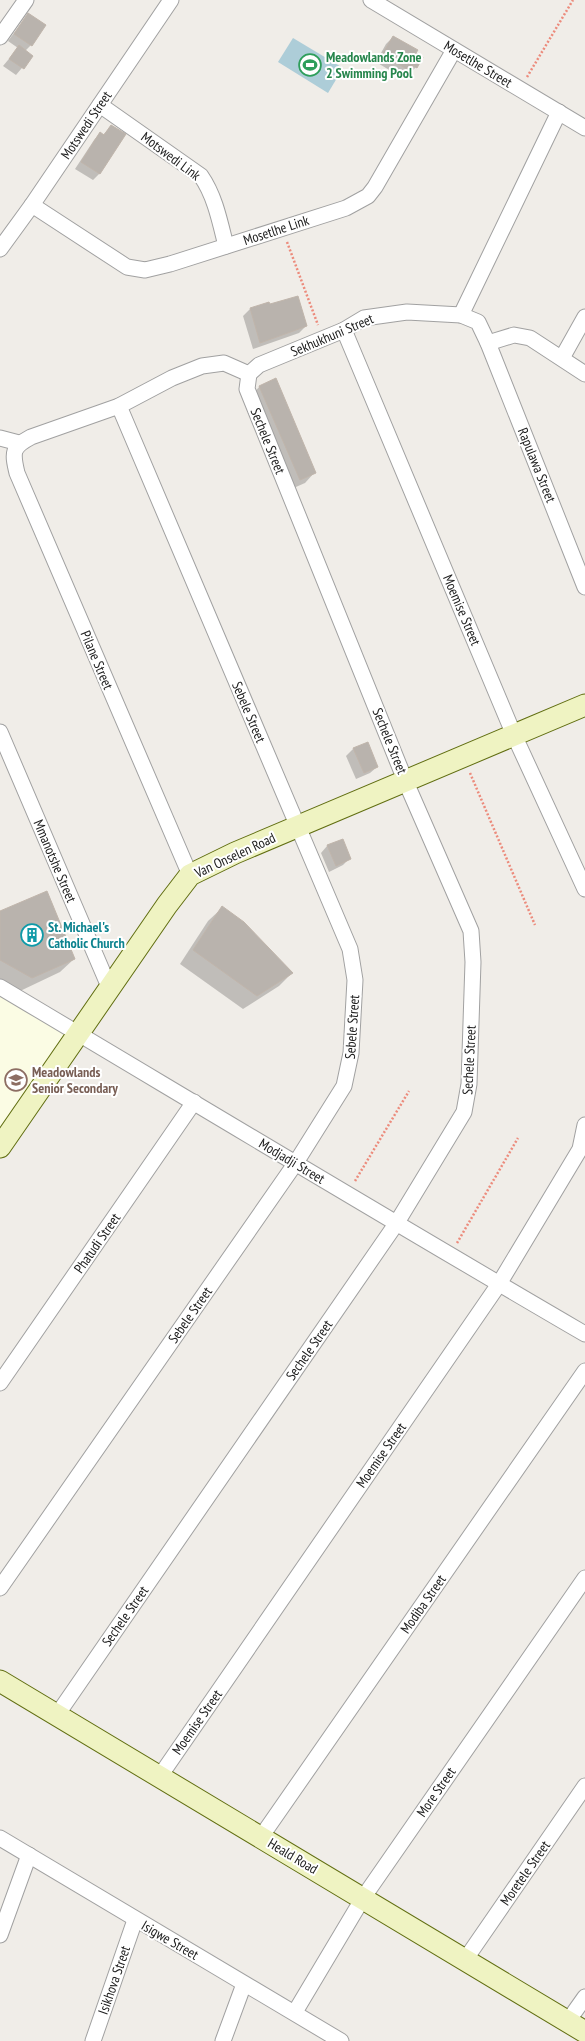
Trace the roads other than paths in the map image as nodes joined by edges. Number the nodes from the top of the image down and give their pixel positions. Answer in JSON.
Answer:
{"nodes":[{"id":1,"x":26,"y":0,"type":"edge"},
{"id":2,"x":171,"y":0,"type":"edge"},
{"id":3,"x":371,"y":0,"type":"edge"},
{"id":4,"x":0,"y":37,"type":"edge"},
{"id":5,"x":454,"y":50,"type":"junction"},
{"id":6,"x":100,"y":105,"type":"junction"},
{"id":7,"x":559,"y":112,"type":"junction"},
{"id":8,"x":585,"y":128,"type":"edge"},
{"id":9,"x":32,"y":205,"type":"junction"},
{"id":10,"x":226,"y":246,"type":"junction"},
{"id":11,"x":0,"y":249,"type":"edge"},
{"id":12,"x":460,"y":315,"type":"junction"},
{"id":13,"x":585,"y":317,"type":"edge"},
{"id":14,"x":344,"y":330,"type":"junction"},
{"id":15,"x":488,"y":343,"type":"junction"},
{"id":16,"x":562,"y":358,"type":"junction"},
{"id":17,"x":249,"y":374,"type":"junction"},
{"id":18,"x":585,"y":374,"type":"edge"},
{"id":19,"x":119,"y":406,"type":"junction"},
{"id":20,"x":0,"y":438,"type":"edge"},
{"id":21,"x":19,"y":443,"type":"junction"},
{"id":22,"x":585,"y":587,"type":"edge"},
{"id":23,"x":585,"y":705,"type":"edge"},
{"id":24,"x":0,"y":732,"type":"edge"},
{"id":25,"x":514,"y":735,"type":"junction"},
{"id":26,"x":405,"y":780,"type":"junction"},
{"id":27,"x":297,"y":827,"type":"junction"},
{"id":28,"x":190,"y":875,"type":"junction"},
{"id":29,"x":585,"y":888,"type":"edge"},
{"id":30,"x":0,"y":987,"type":"edge"},
{"id":31,"x":110,"y":989,"type":"junction"},
{"id":32,"x":79,"y":1034,"type":"junction"},
{"id":33,"x":194,"y":1102,"type":"junction"},
{"id":34,"x":585,"y":1125,"type":"edge"},
{"id":35,"x":0,"y":1147,"type":"edge"},
{"id":36,"x":295,"y":1164,"type":"junction"},
{"id":37,"x":396,"y":1224,"type":"junction"},
{"id":38,"x":499,"y":1284,"type":"junction"},
{"id":39,"x":585,"y":1334,"type":"edge"},
{"id":40,"x":585,"y":1371,"type":"edge"},
{"id":41,"x":0,"y":1384,"type":"edge"},
{"id":42,"x":585,"y":1578,"type":"edge"},
{"id":43,"x":0,"y":1588,"type":"edge"},
{"id":44,"x":0,"y":1681,"type":"edge"},
{"id":45,"x":57,"y":1715,"type":"junction"},
{"id":46,"x":160,"y":1776,"type":"junction"},
{"id":47,"x":585,"y":1786,"type":"edge"},
{"id":48,"x":261,"y":1837,"type":"junction"},
{"id":49,"x":0,"y":1838,"type":"edge"},
{"id":50,"x":29,"y":1855,"type":"junction"},
{"id":51,"x":363,"y":1898,"type":"junction"},
{"id":52,"x":135,"y":1920,"type":"junction"},
{"id":53,"x":0,"y":1935,"type":"edge"},
{"id":54,"x":465,"y":1960,"type":"junction"},
{"id":55,"x":244,"y":1984,"type":"junction"},
{"id":56,"x":585,"y":1996,"type":"edge"},
{"id":57,"x":295,"y":2012,"type":"junction"},
{"id":58,"x":576,"y":2026,"type":"edge"},
{"id":59,"x":93,"y":2041,"type":"edge"},
{"id":60,"x":223,"y":2041,"type":"edge"},
{"id":61,"x":341,"y":2041,"type":"edge"}],
"edges":[{"from":1,"to":4,"type":"street"},
{"from":2,"to":6,"type":"street","name":"Motswedi Street"},
{"from":3,"to":5,"type":"street","name":"Mosetlhe Street"},
{"from":5,"to":7,"type":"street","name":"Mosetlhe Street"},
{"from":5,"to":10,"type":"street","name":"Mosetlhe Link"},
{"from":6,"to":9,"type":"street","name":"Motswedi Street"},
{"from":6,"to":10,"type":"street","name":"Motswedi Link"},
{"from":7,"to":8,"type":"street","name":"Mosetlhe Street"},
{"from":7,"to":12,"type":"street"},
{"from":9,"to":10,"type":"street","name":"Mosetlhe Link"},
{"from":9,"to":11,"type":"street","name":"Motswedi Street"},
{"from":12,"to":14,"type":"street","name":"Sekhukhuni Street"},
{"from":12,"to":15,"type":"street","name":"Sekhukhuni Street"},
{"from":13,"to":16,"type":"street"},
{"from":14,"to":17,"type":"street","name":"Sekhukhuni Street"},
{"from":14,"to":25,"type":"street","name":"Moemise Street"},
{"from":15,"to":16,"type":"street"},
{"from":15,"to":22,"type":"street","name":"Rapulawa Street"},
{"from":16,"to":18,"type":"street"},
{"from":17,"to":19,"type":"street"},
{"from":17,"to":26,"type":"street","name":"Sechele Street"},
{"from":19,"to":21,"type":"street"},
{"from":19,"to":27,"type":"street","name":"Sebele Street"},
{"from":20,"to":21,"type":"street"},
{"from":21,"to":28,"type":"street","name":"Pilane Street"},
{"from":23,"to":25,"type":"street","name":"Van Onselen Road"},
{"from":24,"to":31,"type":"street","name":"Mmanotshe Street"},
{"from":25,"to":26,"type":"street","name":"Van Onselen Road"},
{"from":25,"to":29,"type":"street","name":"Moemise Street"},
{"from":26,"to":27,"type":"street","name":"Van Onselen Road"},
{"from":26,"to":37,"type":"street","name":"Sechele Street"},
{"from":27,"to":28,"type":"street","name":"Van Onselen Road"},
{"from":27,"to":36,"type":"street","name":"Sebele Street"},
{"from":28,"to":31,"type":"street","name":"Van Onselen Road"},
{"from":30,"to":32,"type":"street","name":"Modjadji Street"},
{"from":31,"to":32,"type":"street","name":"Van Onselen Road"},
{"from":32,"to":33,"type":"street","name":"Modjadji Street"},
{"from":32,"to":35,"type":"street","name":"Van Onselen Road"},
{"from":33,"to":36,"type":"street","name":"Modjadji Street"},
{"from":33,"to":41,"type":"street","name":"Phatudi Street"},
{"from":34,"to":38,"type":"street","name":"Moemise Street"},
{"from":36,"to":37,"type":"street","name":"Modjadji Street"},
{"from":36,"to":43,"type":"street","name":"Sebele Street"},
{"from":37,"to":38,"type":"street","name":"Modjadji Street"},
{"from":37,"to":45,"type":"street","name":"Sechele Street"},
{"from":38,"to":39,"type":"street","name":"Modjadji Street"},
{"from":38,"to":46,"type":"street","name":"Moemise Street"},
{"from":40,"to":48,"type":"street","name":"Modiba Street"},
{"from":42,"to":51,"type":"street","name":"More Street"},
{"from":44,"to":45,"type":"street","name":"Heald Road"},
{"from":45,"to":46,"type":"street","name":"Heald Road"},
{"from":46,"to":48,"type":"street","name":"Heald Road"},
{"from":47,"to":54,"type":"street","name":"Moretele Street"},
{"from":48,"to":51,"type":"street","name":"Heald Road"},
{"from":49,"to":50,"type":"street","name":"Isigwe Street"},
{"from":50,"to":52,"type":"street","name":"Isigwe Street"},
{"from":50,"to":53,"type":"street"},
{"from":51,"to":54,"type":"street","name":"Heald Road"},
{"from":51,"to":57,"type":"street","name":"More Street"},
{"from":52,"to":55,"type":"street","name":"Isigwe Street"},
{"from":52,"to":59,"type":"street","name":"Isikhova Street"},
{"from":54,"to":58,"type":"street","name":"Heald Road"},
{"from":55,"to":57,"type":"street","name":"Isigwe Street"},
{"from":55,"to":60,"type":"street"},
{"from":56,"to":58,"type":"street"},
{"from":57,"to":61,"type":"street","name":"Isigwe Street"}]}
